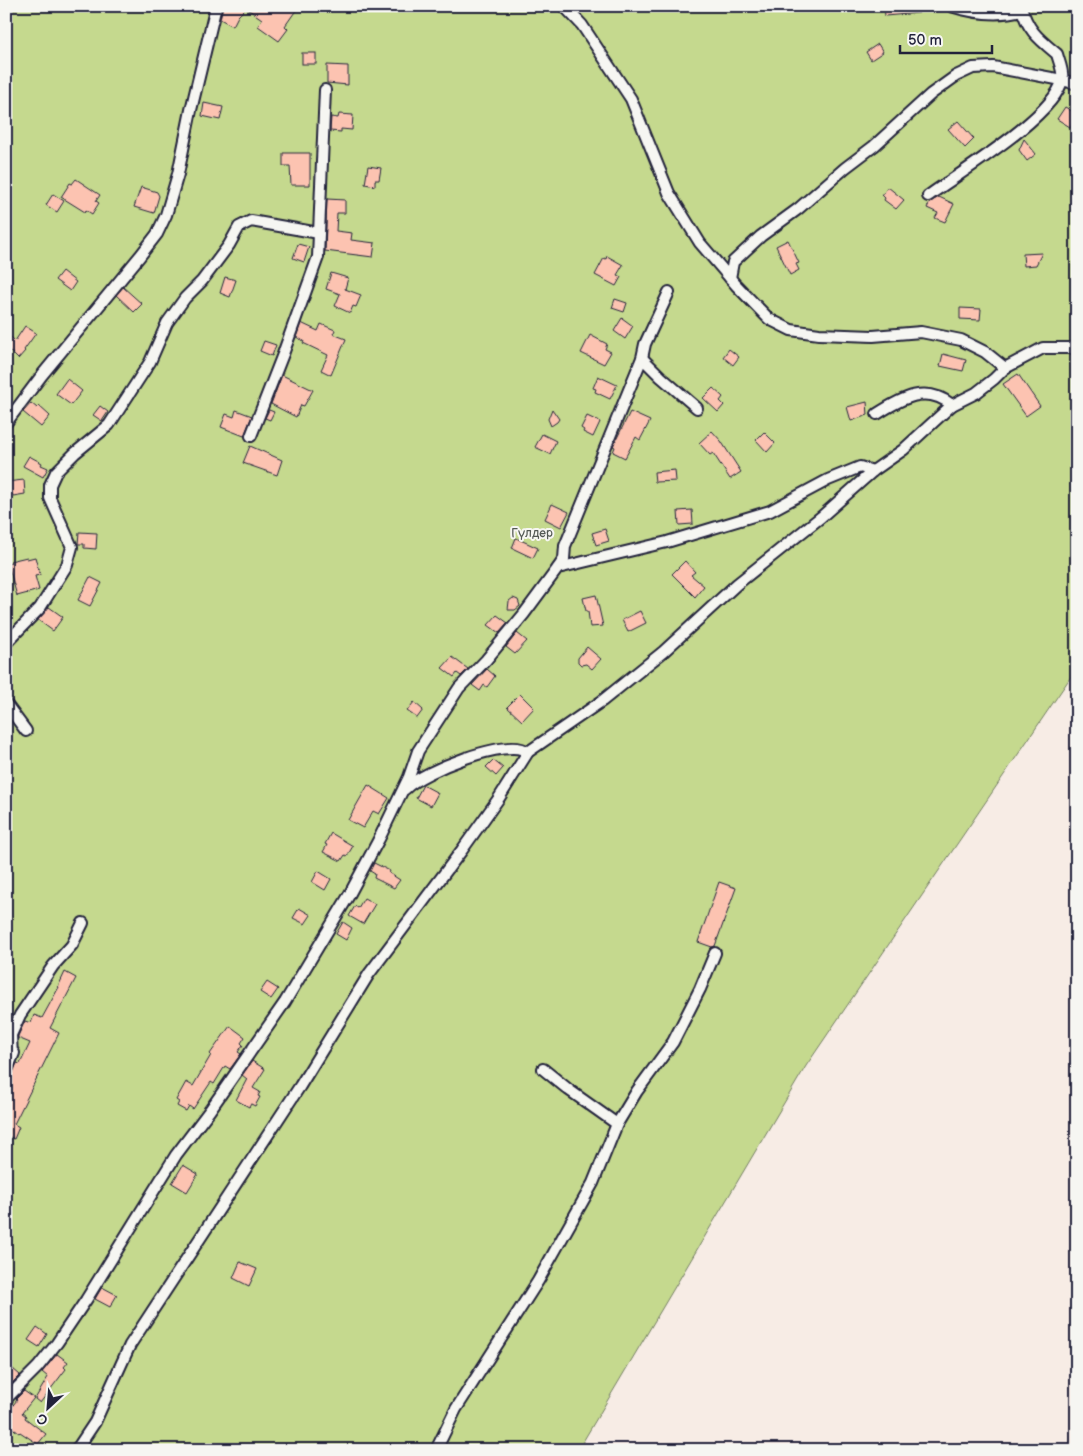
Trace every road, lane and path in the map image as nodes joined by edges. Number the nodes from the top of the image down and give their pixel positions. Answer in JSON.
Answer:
{"nodes":[{"id":1,"x":216,"y":6,"type":"edge"},
{"id":2,"x":564,"y":6,"type":"edge"},
{"id":3,"x":951,"y":6,"type":"edge"},
{"id":4,"x":1021,"y":8,"type":"edge"},
{"id":5,"x":1062,"y":80,"type":"junction"},
{"id":6,"x":1077,"y":84,"type":"edge"},
{"id":7,"x":325,"y":90,"type":"dead end"},
{"id":8,"x":928,"y":196,"type":"dead end"},
{"id":9,"x":319,"y":233,"type":"junction"},
{"id":10,"x":730,"y":278,"type":"junction"},
{"id":11,"x":669,"y":292,"type":"dead end"},
{"id":12,"x":1077,"y":348,"type":"edge"},
{"id":13,"x":642,"y":358,"type":"junction"},
{"id":14,"x":1005,"y":368,"type":"junction"},
{"id":15,"x":952,"y":405,"type":"junction"},
{"id":16,"x":697,"y":408,"type":"dead end"},
{"id":17,"x":878,"y":414,"type":"dead end"},
{"id":18,"x":6,"y":423,"type":"edge"},
{"id":19,"x":251,"y":436,"type":"dead end"},
{"id":20,"x":873,"y":471,"type":"junction"},
{"id":21,"x":558,"y":568,"type":"junction"},
{"id":22,"x":6,"y":643,"type":"edge"},
{"id":23,"x":6,"y":704,"type":"edge"},
{"id":24,"x":26,"y":731,"type":"dead end"},
{"id":25,"x":528,"y":752,"type":"junction"},
{"id":26,"x":402,"y":792,"type":"junction"},
{"id":27,"x":83,"y":923,"type":"dead end"},
{"id":28,"x":715,"y":953,"type":"dead end"},
{"id":29,"x":543,"y":1069,"type":"dead end"},
{"id":30,"x":6,"y":1072,"type":"edge"},
{"id":31,"x":617,"y":1124,"type":"junction"},
{"id":32,"x":6,"y":1399,"type":"edge"},
{"id":33,"x":75,"y":1450,"type":"edge"},
{"id":34,"x":436,"y":1450,"type":"edge"}],
"edges":[{"from":1,"to":18,"type":"street"},
{"from":2,"to":10,"type":"street"},
{"from":3,"to":4,"type":"street"},
{"from":4,"to":5,"type":"street"},
{"from":5,"to":6,"type":"street"},
{"from":5,"to":8,"type":"street"},
{"from":5,"to":10,"type":"street"},
{"from":7,"to":9,"type":"street"},
{"from":9,"to":19,"type":"street"},
{"from":9,"to":22,"type":"street"},
{"from":10,"to":14,"type":"street"},
{"from":11,"to":13,"type":"street"},
{"from":12,"to":14,"type":"street"},
{"from":13,"to":16,"type":"street"},
{"from":13,"to":21,"type":"street"},
{"from":14,"to":15,"type":"street"},
{"from":15,"to":17,"type":"street"},
{"from":15,"to":20,"type":"street"},
{"from":20,"to":21,"type":"street"},
{"from":20,"to":25,"type":"street"},
{"from":21,"to":26,"type":"street"},
{"from":23,"to":24,"type":"street"},
{"from":25,"to":26,"type":"street"},
{"from":25,"to":33,"type":"street"},
{"from":26,"to":32,"type":"street"},
{"from":27,"to":30,"type":"street"},
{"from":28,"to":31,"type":"street"},
{"from":29,"to":31,"type":"street"},
{"from":31,"to":34,"type":"street"}]}
